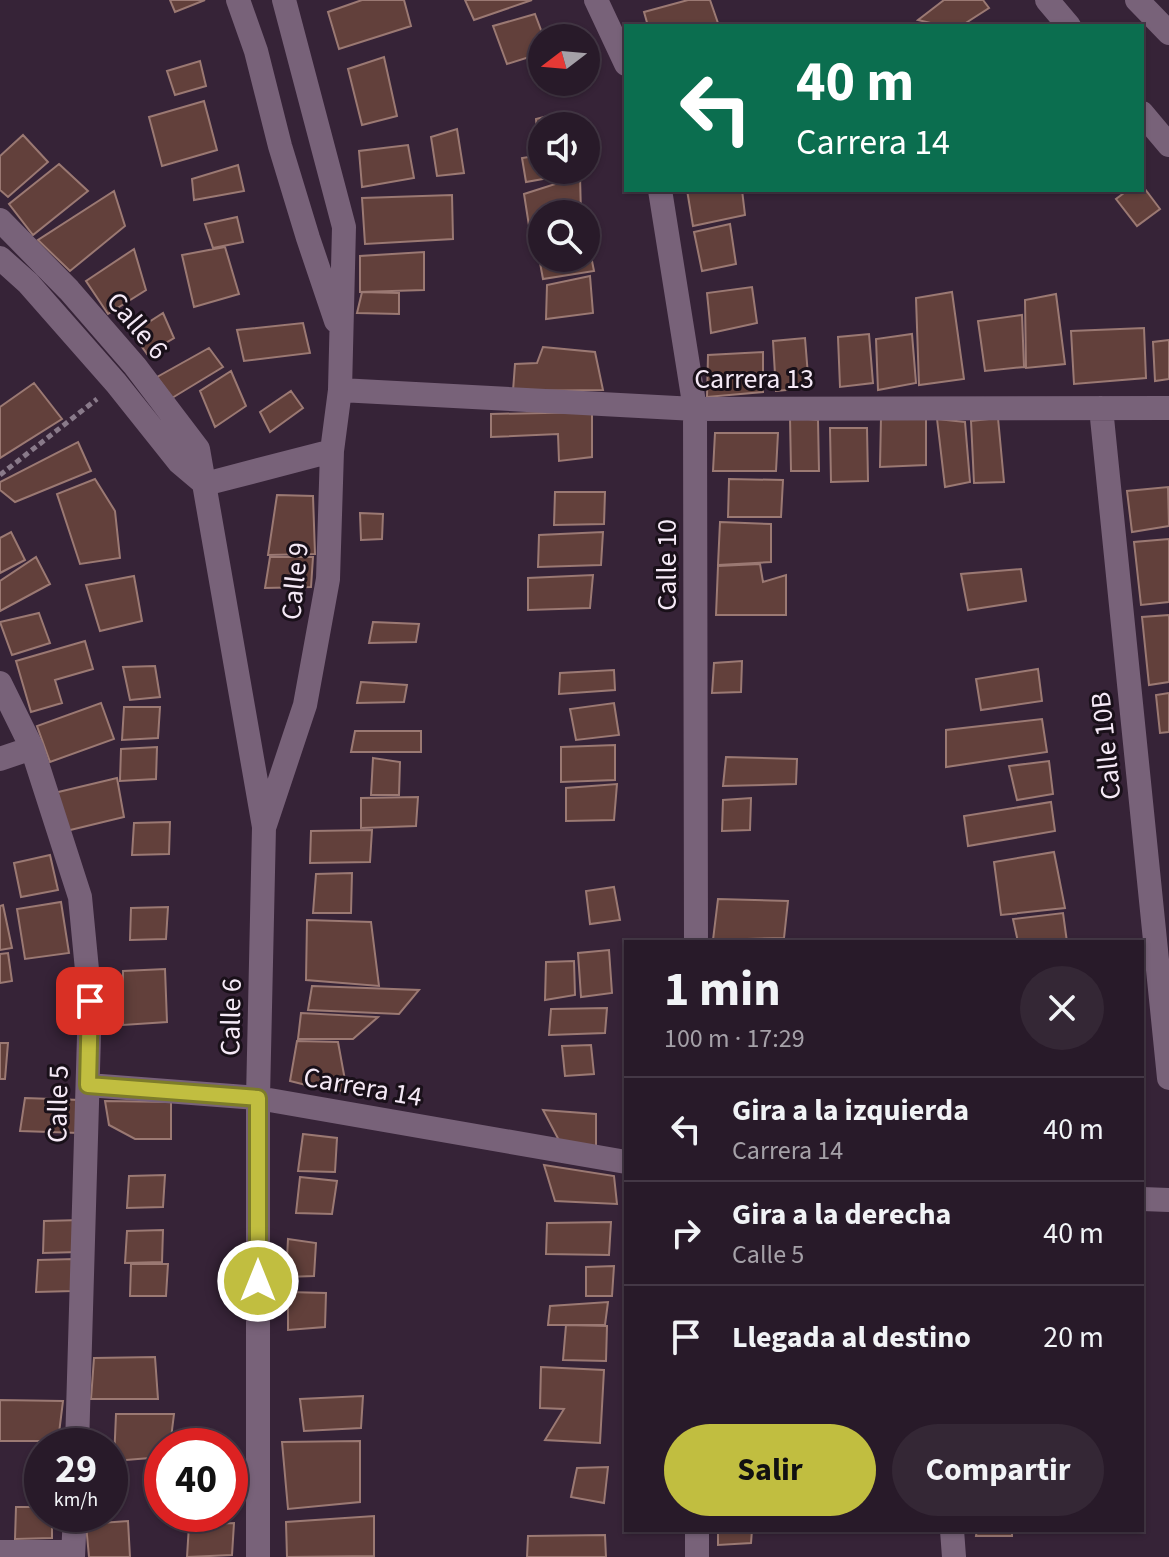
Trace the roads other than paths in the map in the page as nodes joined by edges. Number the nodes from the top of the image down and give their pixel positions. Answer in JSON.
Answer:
{"nodes":[{"id":1,"x":238,"y":0,"type":"edge"},
{"id":2,"x":284,"y":0,"type":"edge"},
{"id":3,"x":596,"y":0,"type":"edge"},
{"id":4,"x":1047,"y":0,"type":"edge"},
{"id":5,"x":1137,"y":0,"type":"edge"},
{"id":6,"x":1067,"y":24,"type":"edge"},
{"id":7,"x":1169,"y":33,"type":"edge"},
{"id":8,"x":624,"y":60,"type":"edge"},
{"id":9,"x":1144,"y":115,"type":"edge"},
{"id":10,"x":1169,"y":145,"type":"edge"},
{"id":11,"x":660,"y":192,"type":"edge"},
{"id":12,"x":0,"y":220,"type":"edge"},
{"id":13,"x":0,"y":258,"type":"edge"},
{"id":14,"x":341,"y":334,"type":"junction"},
{"id":15,"x":340,"y":390,"type":"junction"},
{"id":16,"x":1101,"y":408,"type":"junction"},
{"id":17,"x":1169,"y":408,"type":"edge"},
{"id":18,"x":695,"y":409,"type":"junction"},
{"id":19,"x":332,"y":451,"type":"junction"},
{"id":20,"x":205,"y":484,"type":"junction"},
{"id":21,"x":0,"y":683,"type":"edge"},
{"id":22,"x":32,"y":748,"type":"junction"},
{"id":23,"x":0,"y":759,"type":"edge"},
{"id":24,"x":264,"y":827,"type":"junction"},
{"id":25,"x":696,"y":940,"type":"edge"},
{"id":26,"x":1169,"y":1078,"type":"edge"},
{"id":27,"x":88,"y":1085,"type":"junction"},
{"id":28,"x":258,"y":1098,"type":"junction"},
{"id":29,"x":624,"y":1162,"type":"edge"},
{"id":30,"x":1144,"y":1199,"type":"edge"},
{"id":31,"x":1169,"y":1200,"type":"edge"},
{"id":32,"x":78,"y":1428,"type":"edge"},
{"id":33,"x":74,"y":1532,"type":"edge"},
{"id":34,"x":697,"y":1532,"type":"edge"},
{"id":35,"x":952,"y":1532,"type":"edge"},
{"id":36,"x":0,"y":1552,"type":"edge"},
{"id":37,"x":73,"y":1554,"type":"edge"},
{"id":38,"x":258,"y":1557,"type":"edge"},
{"id":39,"x":697,"y":1557,"type":"edge"},
{"id":40,"x":954,"y":1557,"type":"edge"}],
"edges":[{"from":1,"to":14,"type":"street","name":"Calle 9"},
{"from":2,"to":14,"type":"street","name":"Calle 9"},
{"from":3,"to":8,"type":"street"},
{"from":4,"to":6,"type":"street"},
{"from":5,"to":7,"type":"street"},
{"from":9,"to":10,"type":"street"},
{"from":11,"to":18,"type":"street","name":"Calle 10"},
{"from":12,"to":20,"type":"street","name":"Calle 6"},
{"from":13,"to":20,"type":"street","name":"Calle 6"},
{"from":14,"to":15,"type":"street","name":"Calle 9"},
{"from":15,"to":18,"type":"street","name":"Carrera 13"},
{"from":15,"to":19,"type":"street","name":"Calle 9"},
{"from":16,"to":17,"type":"street","name":"Carrera 13"},
{"from":16,"to":18,"type":"street","name":"Carrera 13"},
{"from":16,"to":26,"type":"street","name":"Calle 10B"},
{"from":18,"to":25,"type":"street","name":"Calle 10"},
{"from":19,"to":20,"type":"street"},
{"from":19,"to":24,"type":"street","name":"Calle 9"},
{"from":20,"to":24,"type":"street","name":"Calle 6"},
{"from":21,"to":22,"type":"street","name":"Calle 5"},
{"from":22,"to":23,"type":"street"},
{"from":22,"to":27,"type":"street","name":"Calle 5"},
{"from":24,"to":28,"type":"street","name":"Calle 6"},
{"from":27,"to":28,"type":"street","name":"Carrera 14"},
{"from":27,"to":32,"type":"street","name":"Calle 5"},
{"from":28,"to":29,"type":"street","name":"Carrera 14"},
{"from":28,"to":38,"type":"street","name":"Calle 6"},
{"from":30,"to":31,"type":"street"},
{"from":33,"to":37,"type":"street"},
{"from":34,"to":39,"type":"street"},
{"from":35,"to":40,"type":"street"},
{"from":36,"to":37,"type":"street"}]}
